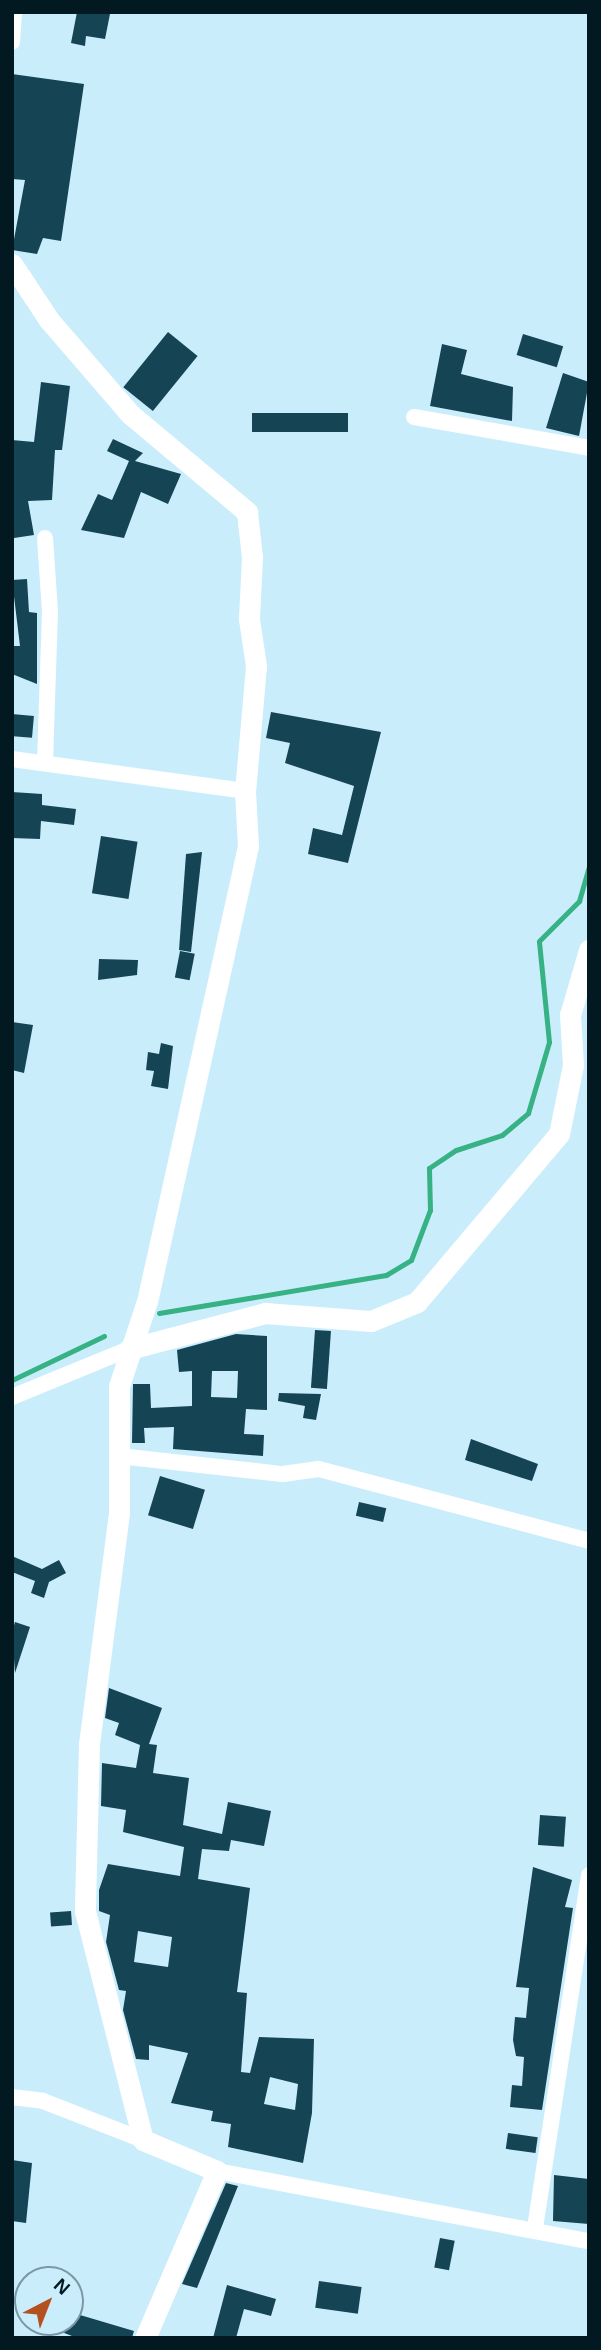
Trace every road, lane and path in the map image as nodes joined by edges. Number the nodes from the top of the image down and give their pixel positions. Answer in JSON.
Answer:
{"nodes":[{"id":1,"x":14,"y":12,"type":"edge"},
{"id":2,"x":12,"y":42,"type":"edge"},
{"id":3,"x":12,"y":264,"type":"edge"},
{"id":4,"x":414,"y":418,"type":"dead end"},
{"id":5,"x":589,"y":448,"type":"edge"},
{"id":6,"x":44,"y":538,"type":"dead end"},
{"id":7,"x":12,"y":759,"type":"edge"},
{"id":8,"x":44,"y":762,"type":"junction"},
{"id":9,"x":245,"y":791,"type":"junction"},
{"id":10,"x":589,"y":950,"type":"edge"},
{"id":11,"x":129,"y":1349,"type":"junction"},
{"id":12,"x":12,"y":1397,"type":"edge"},
{"id":13,"x":119,"y":1456,"type":"junction"},
{"id":14,"x":589,"y":1541,"type":"edge"},
{"id":15,"x":589,"y":1875,"type":"edge"},
{"id":16,"x":12,"y":2097,"type":"edge"},
{"id":17,"x":143,"y":2140,"type":"junction"},
{"id":18,"x":217,"y":2171,"type":"junction"},
{"id":19,"x":535,"y":2228,"type":"junction"},
{"id":20,"x":589,"y":2241,"type":"edge"},
{"id":21,"x":145,"y":2338,"type":"edge"}],
"edges":[{"from":1,"to":2,"type":"street"},
{"from":3,"to":9,"type":"street"},
{"from":4,"to":5,"type":"street"},
{"from":6,"to":8,"type":"street"},
{"from":7,"to":8,"type":"street"},
{"from":8,"to":9,"type":"street"},
{"from":9,"to":11,"type":"street"},
{"from":10,"to":11,"type":"street"},
{"from":11,"to":12,"type":"street"},
{"from":11,"to":13,"type":"street"},
{"from":13,"to":14,"type":"street"},
{"from":13,"to":17,"type":"street"},
{"from":15,"to":19,"type":"street"},
{"from":16,"to":17,"type":"street"},
{"from":17,"to":18,"type":"street"},
{"from":18,"to":19,"type":"street"},
{"from":18,"to":21,"type":"street"},
{"from":19,"to":20,"type":"street"}]}
